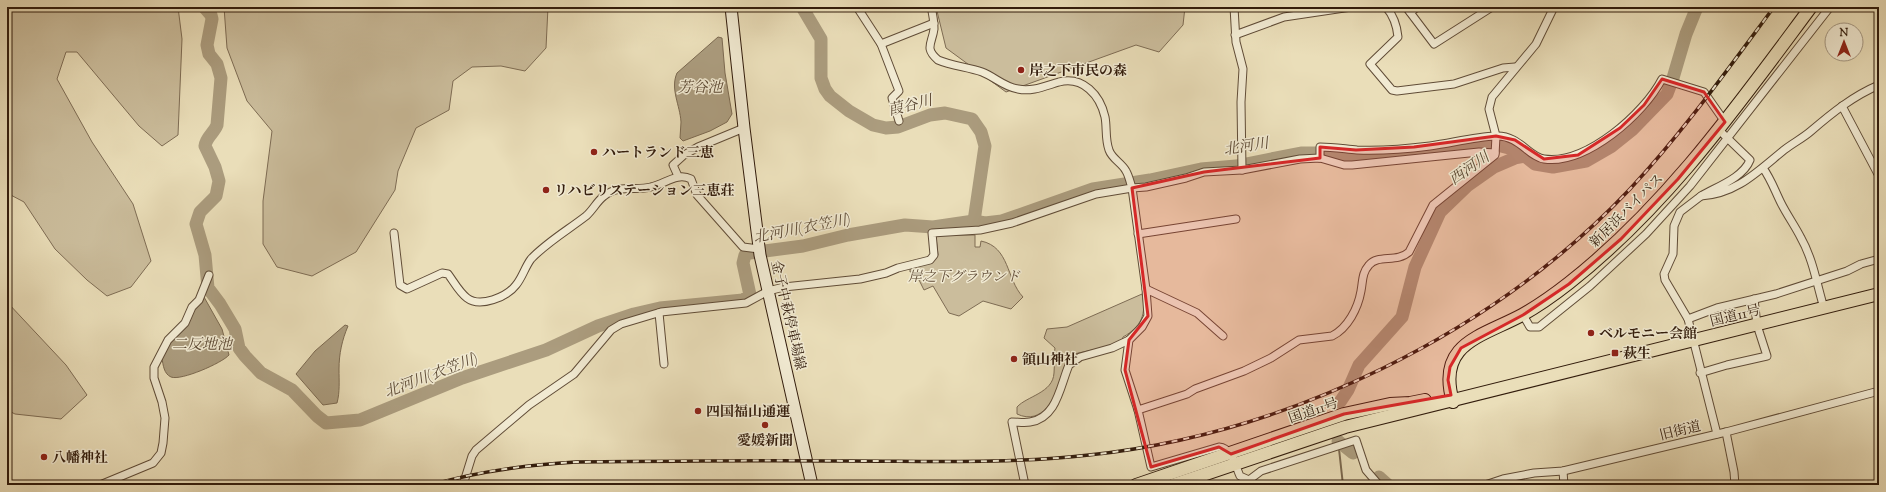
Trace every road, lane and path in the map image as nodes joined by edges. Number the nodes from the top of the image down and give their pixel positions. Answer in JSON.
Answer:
{"nodes":[{"id":1,"x":731,"y":7,"type":"edge"},
{"id":2,"x":857,"y":7,"type":"edge"},
{"id":3,"x":931,"y":7,"type":"edge"},
{"id":4,"x":1234,"y":7,"type":"edge"},
{"id":5,"x":1352,"y":7,"type":"edge"},
{"id":6,"x":1386,"y":7,"type":"edge"},
{"id":7,"x":1418,"y":7,"type":"edge"},
{"id":8,"x":1492,"y":7,"type":"edge"},
{"id":9,"x":1554,"y":7,"type":"edge"},
{"id":10,"x":1811,"y":7,"type":"edge"},
{"id":11,"x":1830,"y":7,"type":"edge"},
{"id":12,"x":1408,"y":10,"type":"edge"},
{"id":13,"x":934,"y":23,"type":"junction"},
{"id":14,"x":1235,"y":35,"type":"junction"},
{"id":15,"x":881,"y":44,"type":"junction"},
{"id":16,"x":1515,"y":67,"type":"junction"},
{"id":17,"x":1879,"y":84,"type":"edge"},
{"id":18,"x":1842,"y":106,"type":"junction"},
{"id":19,"x":899,"y":121,"type":"dead end"},
{"id":20,"x":744,"y":128,"type":"junction"},
{"id":21,"x":1724,"y":130,"type":"junction"},
{"id":22,"x":1496,"y":137,"type":"junction"},
{"id":23,"x":1496,"y":152,"type":"junction"},
{"id":24,"x":1320,"y":154,"type":"junction"},
{"id":25,"x":1763,"y":168,"type":"junction"},
{"id":26,"x":1242,"y":169,"type":"junction"},
{"id":27,"x":678,"y":176,"type":"junction"},
{"id":28,"x":1879,"y":176,"type":"edge"},
{"id":29,"x":1131,"y":184,"type":"junction"},
{"id":30,"x":1701,"y":196,"type":"junction"},
{"id":31,"x":1236,"y":219,"type":"dead end"},
{"id":32,"x":394,"y":233,"type":"dead end"},
{"id":33,"x":1138,"y":234,"type":"junction"},
{"id":34,"x":760,"y":251,"type":"junction"},
{"id":35,"x":1879,"y":259,"type":"edge"},
{"id":36,"x":209,"y":275,"type":"dead end"},
{"id":37,"x":1816,"y":281,"type":"junction"},
{"id":38,"x":1146,"y":289,"type":"junction"},
{"id":39,"x":768,"y":291,"type":"junction"},
{"id":40,"x":1879,"y":294,"type":"edge"},
{"id":41,"x":1754,"y":299,"type":"junction"},
{"id":42,"x":1824,"y":308,"type":"junction"},
{"id":43,"x":660,"y":313,"type":"junction"},
{"id":44,"x":1523,"y":315,"type":"junction"},
{"id":45,"x":1688,"y":319,"type":"junction"},
{"id":46,"x":1757,"y":325,"type":"junction"},
{"id":47,"x":1223,"y":336,"type":"dead end"},
{"id":48,"x":1129,"y":340,"type":"junction"},
{"id":49,"x":1692,"y":341,"type":"junction"},
{"id":50,"x":664,"y":364,"type":"dead end"},
{"id":51,"x":1700,"y":373,"type":"junction"},
{"id":52,"x":1879,"y":390,"type":"edge"},
{"id":53,"x":1452,"y":398,"type":"junction"},
{"id":54,"x":1138,"y":410,"type":"junction"},
{"id":55,"x":1726,"y":432,"type":"junction"},
{"id":56,"x":1717,"y":434,"type":"junction"},
{"id":57,"x":1233,"y":459,"type":"junction"},
{"id":58,"x":1563,"y":471,"type":"junction"},
{"id":59,"x":100,"y":485,"type":"edge"},
{"id":60,"x":463,"y":485,"type":"edge"},
{"id":61,"x":812,"y":485,"type":"edge"},
{"id":62,"x":1025,"y":485,"type":"edge"},
{"id":63,"x":1136,"y":485,"type":"edge"},
{"id":64,"x":1173,"y":485,"type":"edge"},
{"id":65,"x":1379,"y":485,"type":"edge"},
{"id":66,"x":1484,"y":485,"type":"edge"},
{"id":67,"x":1564,"y":485,"type":"edge"},
{"id":68,"x":1735,"y":485,"type":"edge"}],
"edges":[{"from":1,"to":20,"type":"main road","name":"金子中萩停車場線"},
{"from":2,"to":15,"type":"street"},
{"from":3,"to":13,"type":"street"},
{"from":4,"to":14,"type":"street"},
{"from":5,"to":14,"type":"street"},
{"from":6,"to":16,"type":"street"},
{"from":7,"to":12,"type":"street"},
{"from":8,"to":12,"type":"street"},
{"from":9,"to":16,"type":"street"},
{"from":10,"to":21,"type":"highway","name":"新居浜バイパス"},
{"from":11,"to":21,"type":"street"},
{"from":13,"to":15,"type":"street"},
{"from":13,"to":29,"type":"street"},
{"from":14,"to":26,"type":"street"},
{"from":15,"to":19,"type":"street"},
{"from":16,"to":22,"type":"street"},
{"from":17,"to":18,"type":"street"},
{"from":18,"to":25,"type":"street"},
{"from":18,"to":28,"type":"street"},
{"from":20,"to":27,"type":"street"},
{"from":20,"to":34,"type":"main road","name":"金子中萩停車場線"},
{"from":21,"to":22,"type":"street"},
{"from":21,"to":30,"type":"street"},
{"from":21,"to":44,"type":"highway","name":"新居浜バイパス"},
{"from":21,"to":44,"type":"street"},
{"from":22,"to":23,"type":"street"},
{"from":22,"to":24,"type":"street"},
{"from":23,"to":24,"type":"street"},
{"from":23,"to":54,"type":"street"},
{"from":24,"to":26,"type":"street"},
{"from":25,"to":30,"type":"street"},
{"from":25,"to":37,"type":"street"},
{"from":26,"to":29,"type":"street"},
{"from":27,"to":32,"type":"street"},
{"from":27,"to":34,"type":"street"},
{"from":29,"to":33,"type":"street"},
{"from":29,"to":39,"type":"street"},
{"from":30,"to":45,"type":"street"},
{"from":31,"to":33,"type":"street"},
{"from":33,"to":38,"type":"street"},
{"from":34,"to":39,"type":"main road","name":"金子中萩停車場線"},
{"from":35,"to":37,"type":"street"},
{"from":36,"to":59,"type":"street"},
{"from":37,"to":41,"type":"street"},
{"from":37,"to":42,"type":"street"},
{"from":38,"to":47,"type":"street"},
{"from":38,"to":48,"type":"street"},
{"from":39,"to":43,"type":"street"},
{"from":39,"to":61,"type":"main road","name":"金子中萩停車場線"},
{"from":40,"to":42,"type":"highway","name":"国道11号"},
{"from":41,"to":45,"type":"street"},
{"from":41,"to":46,"type":"street"},
{"from":42,"to":46,"type":"highway","name":"国道11号"},
{"from":43,"to":50,"type":"street"},
{"from":43,"to":60,"type":"street"},
{"from":44,"to":53,"type":"highway","name":"新居浜バイパス"},
{"from":45,"to":49,"type":"street"},
{"from":46,"to":49,"type":"highway","name":"国道11号"},
{"from":46,"to":51,"type":"street"},
{"from":48,"to":54,"type":"street"},
{"from":48,"to":62,"type":"street"},
{"from":49,"to":51,"type":"street"},
{"from":49,"to":53,"type":"highway","name":"国道11号"},
{"from":51,"to":56,"type":"street"},
{"from":52,"to":55,"type":"street","name":"旧街道"},
{"from":53,"to":57,"type":"highway","name":"国道11号"},
{"from":54,"to":57,"type":"street"},
{"from":55,"to":56,"type":"street","name":"旧街道"},
{"from":55,"to":68,"type":"street"},
{"from":56,"to":58,"type":"street","name":"旧街道"},
{"from":57,"to":63,"type":"highway","name":"国道11号"},
{"from":57,"to":64,"type":"highway","name":"国道11号"},
{"from":57,"to":65,"type":"street"},
{"from":58,"to":66,"type":"street","name":"旧街道"},
{"from":58,"to":67,"type":"street"}]}
